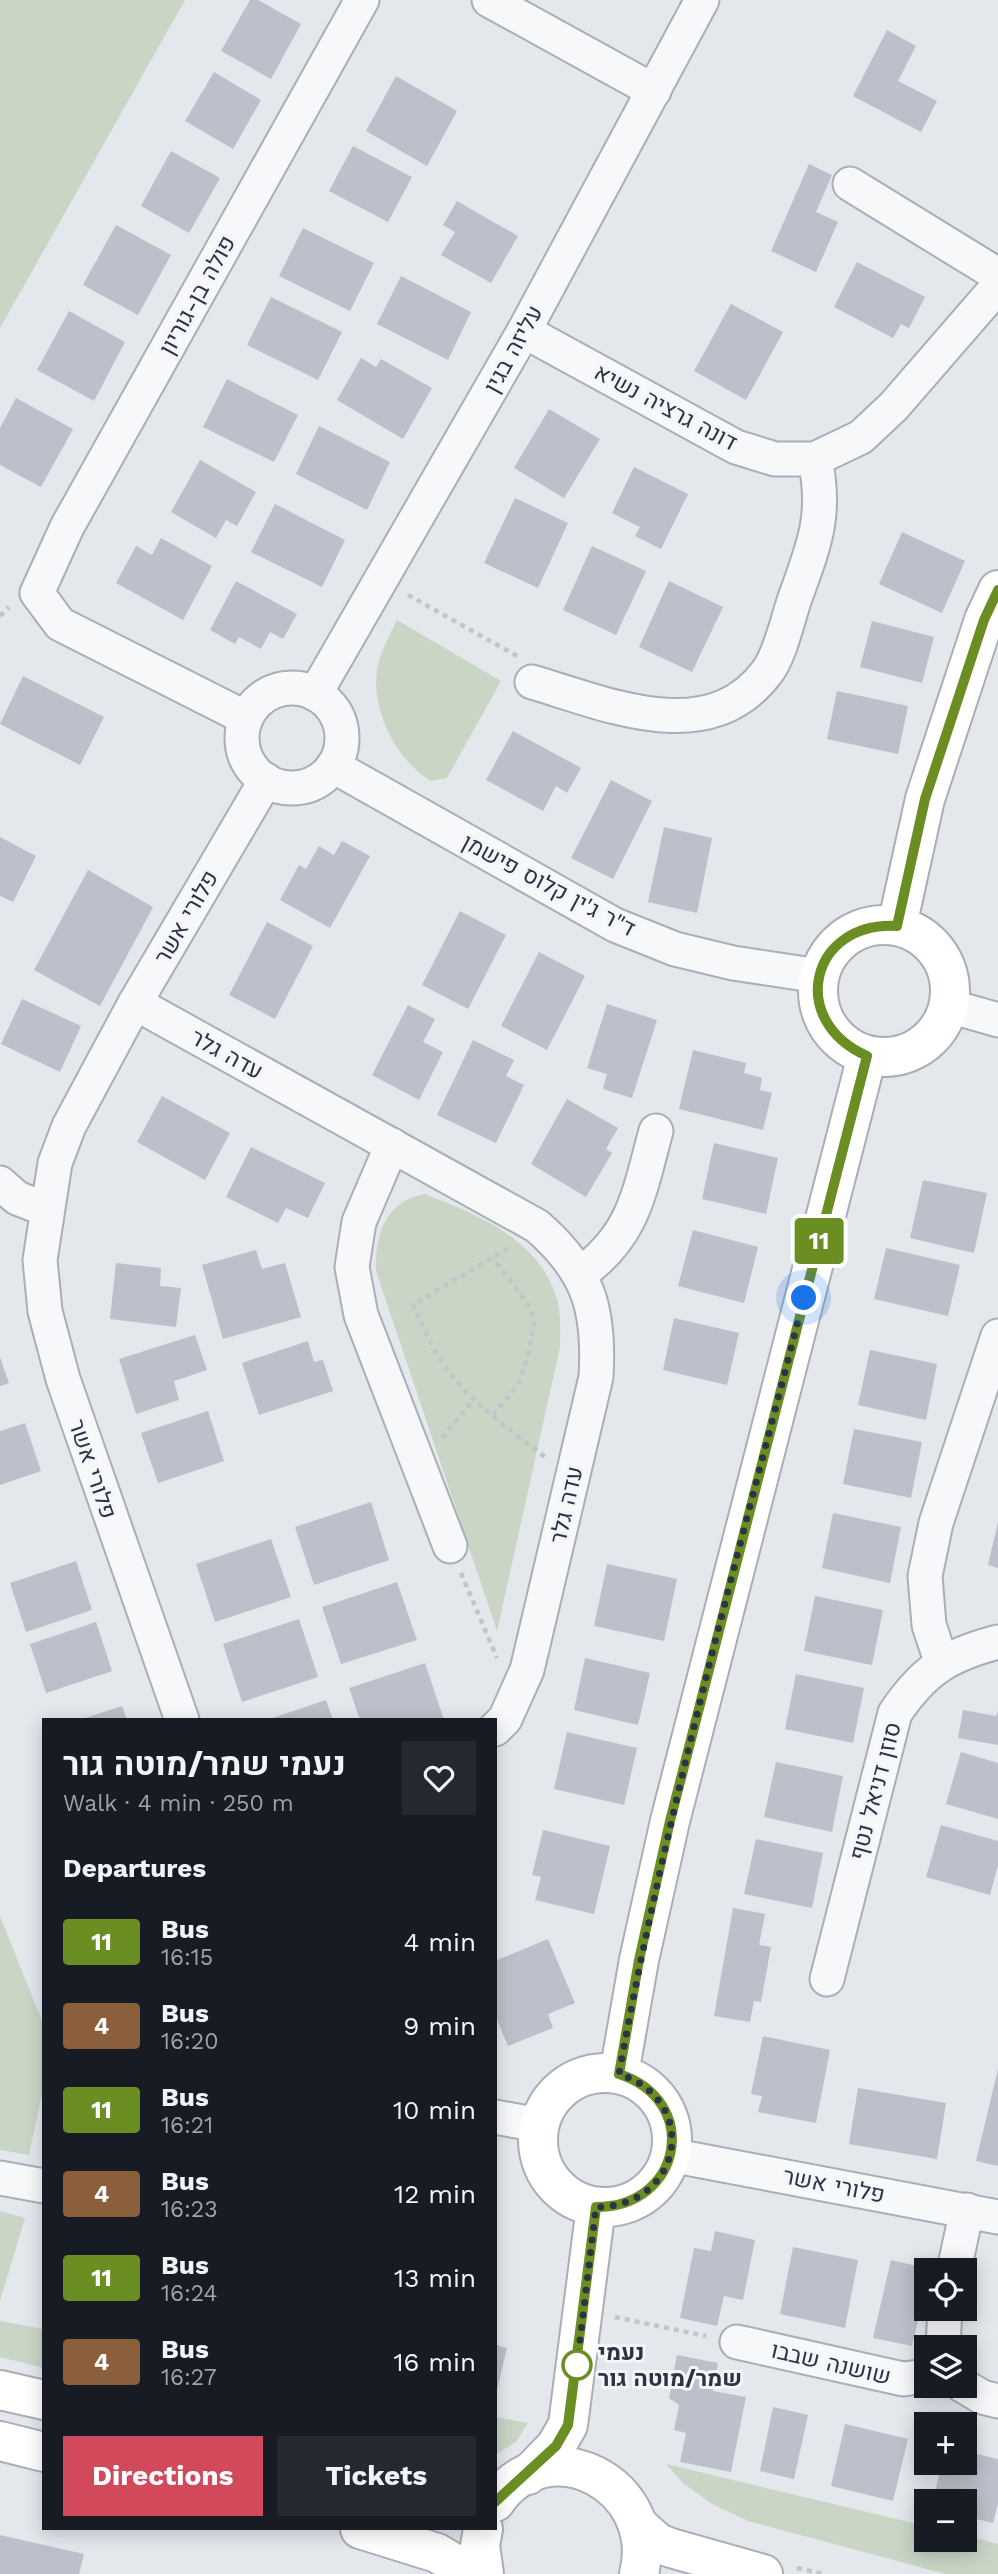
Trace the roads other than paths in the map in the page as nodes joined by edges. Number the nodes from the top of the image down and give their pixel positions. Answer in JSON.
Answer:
{"nodes":[{"id":1,"x":362,"y":0,"type":"edge"},
{"id":2,"x":489,"y":0,"type":"edge"},
{"id":3,"x":702,"y":0,"type":"edge"},
{"id":4,"x":654,"y":91,"type":"junction"},
{"id":5,"x":850,"y":184,"type":"dead end"},
{"id":6,"x":998,"y":275,"type":"edge"},
{"id":7,"x":998,"y":286,"type":"edge"},
{"id":8,"x":524,"y":331,"type":"junction"},
{"id":9,"x":816,"y":459,"type":"junction"},
{"id":10,"x":998,"y":590,"type":"edge"},
{"id":11,"x":532,"y":682,"type":"road end"},
{"id":12,"x":314,"y":694,"type":"junction"},
{"id":13,"x":246,"y":718,"type":"junction"},
{"id":14,"x":334,"y":766,"type":"junction"},
{"id":15,"x":266,"y":780,"type":"junction"},
{"id":16,"x":897,"y":926,"type":"junction"},
{"id":17,"x":819,"y":976,"type":"junction"},
{"id":18,"x":135,"y":1003,"type":"junction"},
{"id":19,"x":949,"y":1006,"type":"junction"},
{"id":20,"x":998,"y":1020,"type":"edge"},
{"id":21,"x":867,"y":1056,"type":"junction"},
{"id":22,"x":656,"y":1131,"type":"dead end"},
{"id":23,"x":392,"y":1145,"type":"junction"},
{"id":24,"x":0,"y":1183,"type":"edge"},
{"id":25,"x":46,"y":1209,"type":"junction"},
{"id":26,"x":580,"y":1274,"type":"junction"},
{"id":27,"x":998,"y":1336,"type":"edge"},
{"id":28,"x":450,"y":1546,"type":"road end"},
{"id":29,"x":998,"y":1642,"type":"edge"},
{"id":30,"x":941,"y":1661,"type":"junction"},
{"id":31,"x":181,"y":1718,"type":"edge"},
{"id":32,"x":497,"y":1727,"type":"edge"},
{"id":33,"x":827,"y":1979,"type":"dead end"},
{"id":34,"x":619,"y":2074,"type":"junction"},
{"id":35,"x":497,"y":2118,"type":"edge"},
{"id":36,"x":539,"y":2125,"type":"junction"},
{"id":37,"x":670,"y":2155,"type":"junction"},
{"id":38,"x":0,"y":2178,"type":"edge"},
{"id":39,"x":42,"y":2186,"type":"edge"},
{"id":40,"x":596,"y":2207,"type":"junction"},
{"id":41,"x":982,"y":2214,"type":"edge"},
{"id":42,"x":960,"y":2258,"type":"edge"},
{"id":43,"x":737,"y":2342,"type":"road end"},
{"id":44,"x":914,"y":2378,"type":"edge"},
{"id":45,"x":575,"y":2383,"type":"junction"},
{"id":46,"x":0,"y":2390,"type":"edge"},
{"id":47,"x":977,"y":2394,"type":"edge"},
{"id":48,"x":42,"y":2400,"type":"edge"},
{"id":49,"x":998,"y":2401,"type":"edge"},
{"id":50,"x":0,"y":2441,"type":"edge"},
{"id":51,"x":42,"y":2452,"type":"edge"},
{"id":52,"x":610,"y":2483,"type":"junction"},
{"id":53,"x":507,"y":2489,"type":"edge"},
{"id":54,"x":640,"y":2527,"type":"junction"},
{"id":55,"x":363,"y":2530,"type":"edge"},
{"id":56,"x":483,"y":2530,"type":"edge"},
{"id":57,"x":472,"y":2574,"type":"edge"},
{"id":58,"x":484,"y":2574,"type":"edge"},
{"id":59,"x":639,"y":2574,"type":"edge"},
{"id":60,"x":764,"y":2574,"type":"edge"}],
"edges":[{"from":1,"to":13,"type":"street","name":"פולה בן-גוריון"},
{"from":2,"to":4,"type":"street"},
{"from":3,"to":4,"type":"street","name":"עליזה בגין"},
{"from":4,"to":8,"type":"street","name":"עליזה בגין"},
{"from":5,"to":6,"type":"street"},
{"from":7,"to":9,"type":"street","name":"דונה גרציה נשיא"},
{"from":8,"to":9,"type":"street","name":"דונה גרציה נשיא"},
{"from":8,"to":12,"type":"street","name":"עליזה בגין"},
{"from":9,"to":11,"type":"street"},
{"from":10,"to":16,"type":"street"},
{"from":12,"to":13,"type":"street"},
{"from":12,"to":14,"type":"street"},
{"from":13,"to":15,"type":"street"},
{"from":14,"to":15,"type":"street"},
{"from":14,"to":17,"type":"street","name":"ד\"ר ג'ין קלוס פישמן"},
{"from":15,"to":18,"type":"street","name":"פלורי אשר"},
{"from":16,"to":17,"type":"street"},
{"from":16,"to":19,"type":"street"},
{"from":17,"to":21,"type":"street"},
{"from":18,"to":23,"type":"street","name":"עדה גלר"},
{"from":18,"to":25,"type":"street","name":"פלורי אשר"},
{"from":19,"to":20,"type":"street"},
{"from":19,"to":21,"type":"street"},
{"from":21,"to":34,"type":"street"},
{"from":22,"to":26,"type":"street"},
{"from":23,"to":26,"type":"street","name":"עדה גלר"},
{"from":23,"to":28,"type":"street"},
{"from":24,"to":25,"type":"street"},
{"from":25,"to":31,"type":"street","name":"פלורי אשר"},
{"from":26,"to":32,"type":"street","name":"עדה גלר"},
{"from":27,"to":30,"type":"street"},
{"from":29,"to":30,"type":"street"},
{"from":30,"to":33,"type":"street","name":"סוזן דניאל נטף"},
{"from":34,"to":36,"type":"street"},
{"from":34,"to":37,"type":"street"},
{"from":35,"to":36,"type":"street"},
{"from":36,"to":40,"type":"street"},
{"from":37,"to":40,"type":"street"},
{"from":37,"to":41,"type":"street","name":"פלורי אשר"},
{"from":38,"to":39,"type":"street"},
{"from":40,"to":45,"type":"street"},
{"from":41,"to":42,"type":"street"},
{"from":43,"to":44,"type":"street","name":"שושנה שבבו"},
{"from":45,"to":52,"type":"street"},
{"from":45,"to":53,"type":"street"},
{"from":46,"to":48,"type":"street"},
{"from":47,"to":49,"type":"street"},
{"from":50,"to":51,"type":"street"},
{"from":52,"to":53,"type":"street"},
{"from":52,"to":54,"type":"street"},
{"from":54,"to":59,"type":"street"},
{"from":54,"to":60,"type":"street"},
{"from":55,"to":57,"type":"street"},
{"from":56,"to":58,"type":"street"}]}
